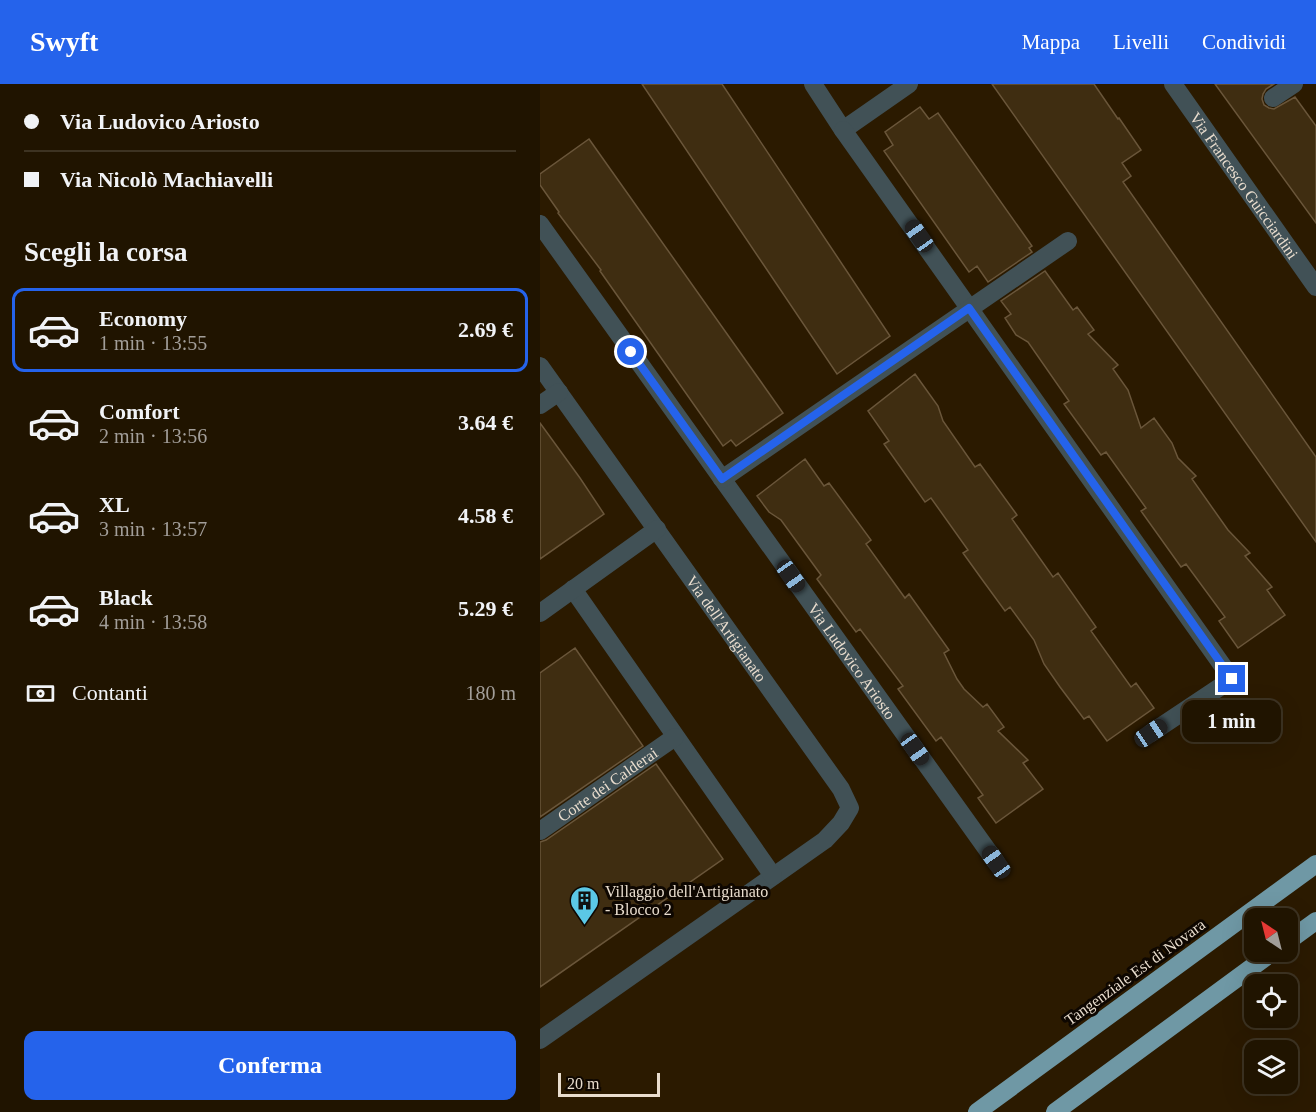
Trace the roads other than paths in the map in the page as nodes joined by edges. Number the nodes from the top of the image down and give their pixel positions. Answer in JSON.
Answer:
{"nodes":[{"id":1,"x":813,"y":84,"type":"edge"},
{"id":2,"x":909,"y":84,"type":"edge"},
{"id":3,"x":1173,"y":84,"type":"edge"},
{"id":4,"x":1294,"y":84,"type":"edge"},
{"id":5,"x":1273,"y":98,"type":"dead end"},
{"id":6,"x":843,"y":130,"type":"junction"},
{"id":7,"x":540,"y":224,"type":"edge"},
{"id":8,"x":1068,"y":241,"type":"dead end"},
{"id":9,"x":1316,"y":287,"type":"edge"},
{"id":10,"x":969,"y":308,"type":"junction"},
{"id":11,"x":540,"y":366,"type":"edge"},
{"id":12,"x":559,"y":392,"type":"junction"},
{"id":13,"x":540,"y":405,"type":"edge"},
{"id":14,"x":722,"y":479,"type":"junction"},
{"id":15,"x":657,"y":529,"type":"junction"},
{"id":16,"x":573,"y":589,"type":"junction"},
{"id":17,"x":540,"y":613,"type":"edge"},
{"id":18,"x":1151,"y":733,"type":"dead end"},
{"id":19,"x":675,"y":737,"type":"junction"},
{"id":20,"x":540,"y":831,"type":"edge"},
{"id":21,"x":996,"y":862,"type":"dead end"},
{"id":22,"x":1316,"y":864,"type":"edge"},
{"id":23,"x":773,"y":876,"type":"junction"},
{"id":24,"x":1316,"y":921,"type":"edge"},
{"id":25,"x":1298,"y":934,"type":"edge"},
{"id":26,"x":1259,"y":962,"type":"edge"},
{"id":27,"x":540,"y":1040,"type":"edge"},
{"id":28,"x":977,"y":1112,"type":"edge"},
{"id":29,"x":1055,"y":1112,"type":"edge"}],
"edges":[{"from":1,"to":6,"type":"street"},
{"from":2,"to":6,"type":"street"},
{"from":3,"to":9,"type":"street","name":"Via Francesco Guicciardini"},
{"from":4,"to":5,"type":"street"},
{"from":6,"to":10,"type":"street"},
{"from":7,"to":14,"type":"street","name":"Via Ludovico Ariosto"},
{"from":8,"to":10,"type":"street"},
{"from":10,"to":14,"type":"street"},
{"from":10,"to":18,"type":"street"},
{"from":11,"to":12,"type":"street","name":"Via dell'Artigianato"},
{"from":12,"to":13,"type":"street"},
{"from":12,"to":15,"type":"street","name":"Via dell'Artigianato"},
{"from":14,"to":21,"type":"street","name":"Via Ludovico Ariosto"},
{"from":15,"to":16,"type":"street"},
{"from":15,"to":23,"type":"street","name":"Via dell'Artigianato"},
{"from":16,"to":17,"type":"street"},
{"from":16,"to":19,"type":"street"},
{"from":19,"to":20,"type":"street","name":"Corte dei Calderai"},
{"from":19,"to":23,"type":"street"},
{"from":22,"to":28,"type":"highway","name":"Tangenziale Est di Novara"},
{"from":23,"to":27,"type":"street","name":"Via dell'Artigianato"},
{"from":24,"to":25,"type":"highway"},
{"from":26,"to":29,"type":"highway"}]}
